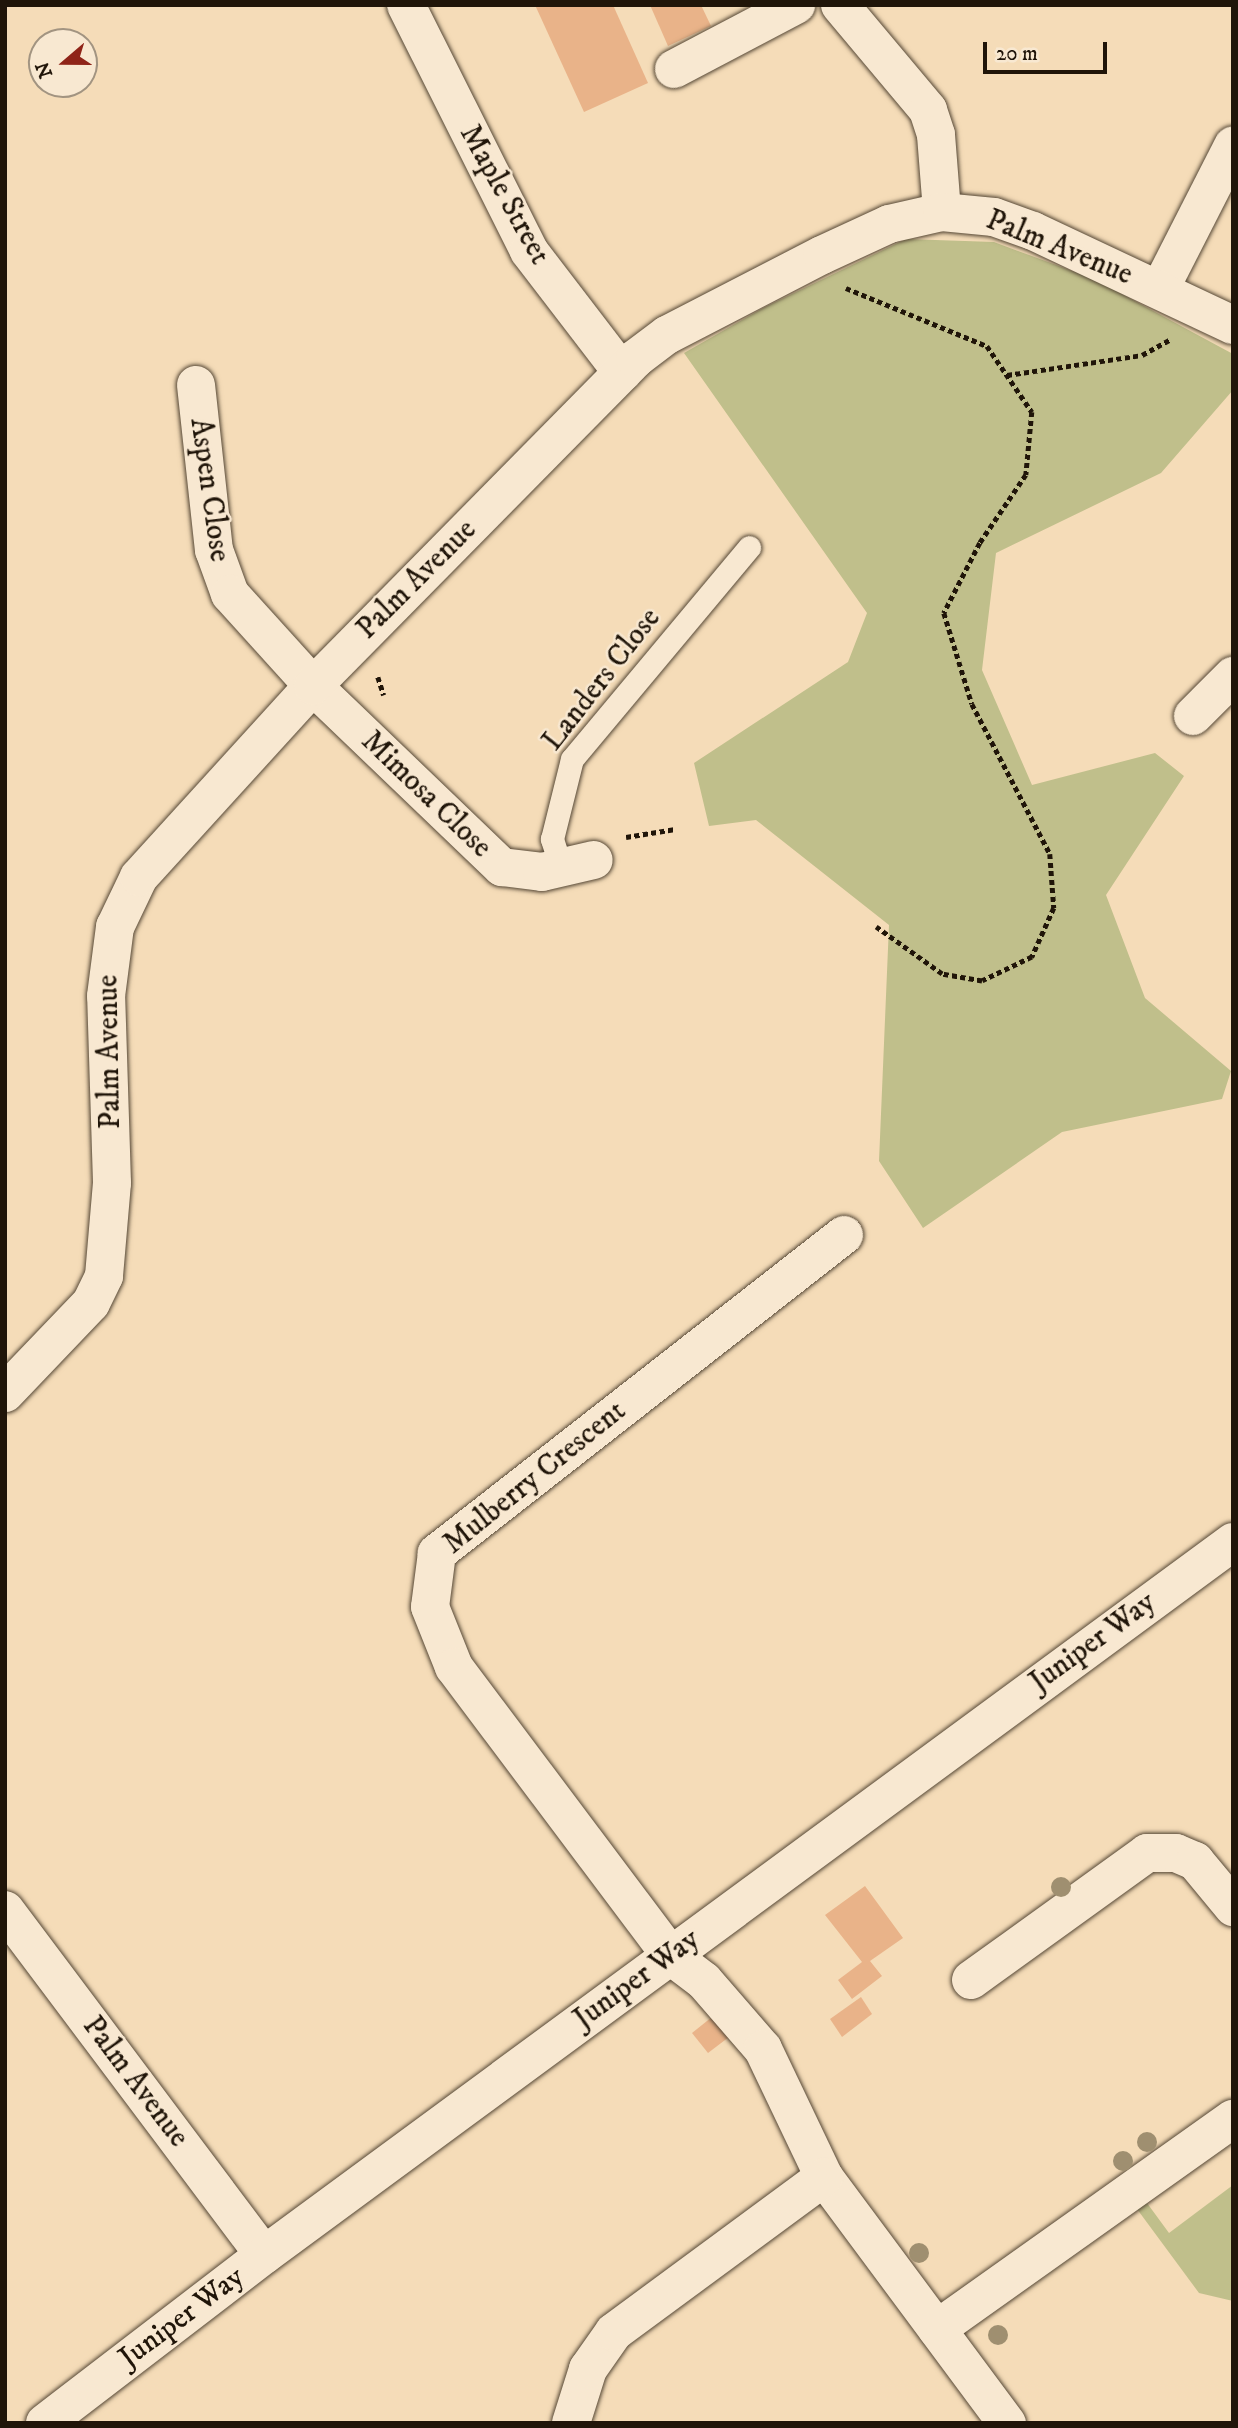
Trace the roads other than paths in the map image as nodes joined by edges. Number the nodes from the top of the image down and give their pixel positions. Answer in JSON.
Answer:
{"nodes":[{"id":1,"x":406,"y":5,"type":"edge"},
{"id":2,"x":796,"y":5,"type":"edge"},
{"id":3,"x":840,"y":5,"type":"edge"},
{"id":4,"x":674,"y":69,"type":"dead end"},
{"id":5,"x":1233,"y":146,"type":"edge"},
{"id":6,"x":942,"y":212,"type":"junction"},
{"id":7,"x":1160,"y":289,"type":"junction"},
{"id":8,"x":1233,"y":325,"type":"edge"},
{"id":9,"x":622,"y":372,"type":"junction"},
{"id":10,"x":196,"y":385,"type":"dead end"},
{"id":11,"x":750,"y":547,"type":"dead end"},
{"id":12,"x":1233,"y":676,"type":"edge"},
{"id":13,"x":313,"y":686,"type":"junction"},
{"id":14,"x":1193,"y":716,"type":"dead end"},
{"id":15,"x":578,"y":865,"type":"joint"},
{"id":16,"x":844,"y":1235,"type":"dead end"},
{"id":17,"x":5,"y":1394,"type":"edge"},
{"id":18,"x":1233,"y":1542,"type":"edge"},
{"id":19,"x":1233,"y":1907,"type":"edge"},
{"id":20,"x":5,"y":1910,"type":"edge"},
{"id":21,"x":671,"y":1956,"type":"junction"},
{"id":22,"x":971,"y":1980,"type":"dead end"},
{"id":23,"x":1233,"y":2119,"type":"edge"},
{"id":24,"x":824,"y":2177,"type":"junction"},
{"id":25,"x":264,"y":2255,"type":"junction"},
{"id":26,"x":937,"y":2329,"type":"junction"},
{"id":27,"x":45,"y":2423,"type":"edge"},
{"id":28,"x":570,"y":2423,"type":"edge"},
{"id":29,"x":1007,"y":2423,"type":"edge"}],
"edges":[{"from":1,"to":9,"type":"street","name":"Maple Street"},
{"from":2,"to":4,"type":"street"},
{"from":3,"to":6,"type":"street"},
{"from":5,"to":7,"type":"street"},
{"from":6,"to":7,"type":"street","name":"Palm Avenue"},
{"from":6,"to":9,"type":"street","name":"Palm Avenue"},
{"from":7,"to":8,"type":"street","name":"Palm Avenue"},
{"from":9,"to":13,"type":"street","name":"Palm Avenue"},
{"from":10,"to":13,"type":"street","name":"Aspen Close"},
{"from":11,"to":15,"type":"lane","name":"Landers Close"},
{"from":12,"to":14,"type":"street"},
{"from":13,"to":15,"type":"street","name":"Mimosa Close"},
{"from":13,"to":17,"type":"street","name":"Palm Avenue"},
{"from":16,"to":21,"type":"street","name":"Mulberry Crescent"},
{"from":18,"to":21,"type":"street","name":"Juniper Way"},
{"from":19,"to":22,"type":"street"},
{"from":20,"to":25,"type":"street","name":"Palm Avenue"},
{"from":21,"to":24,"type":"street","name":"Mulberry Crescent"},
{"from":21,"to":25,"type":"street","name":"Juniper Way"},
{"from":23,"to":26,"type":"street"},
{"from":24,"to":26,"type":"street","name":"Mulberry Crescent"},
{"from":24,"to":28,"type":"street"},
{"from":25,"to":27,"type":"street","name":"Juniper Way"},
{"from":26,"to":29,"type":"street","name":"Mulberry Crescent"}]}
